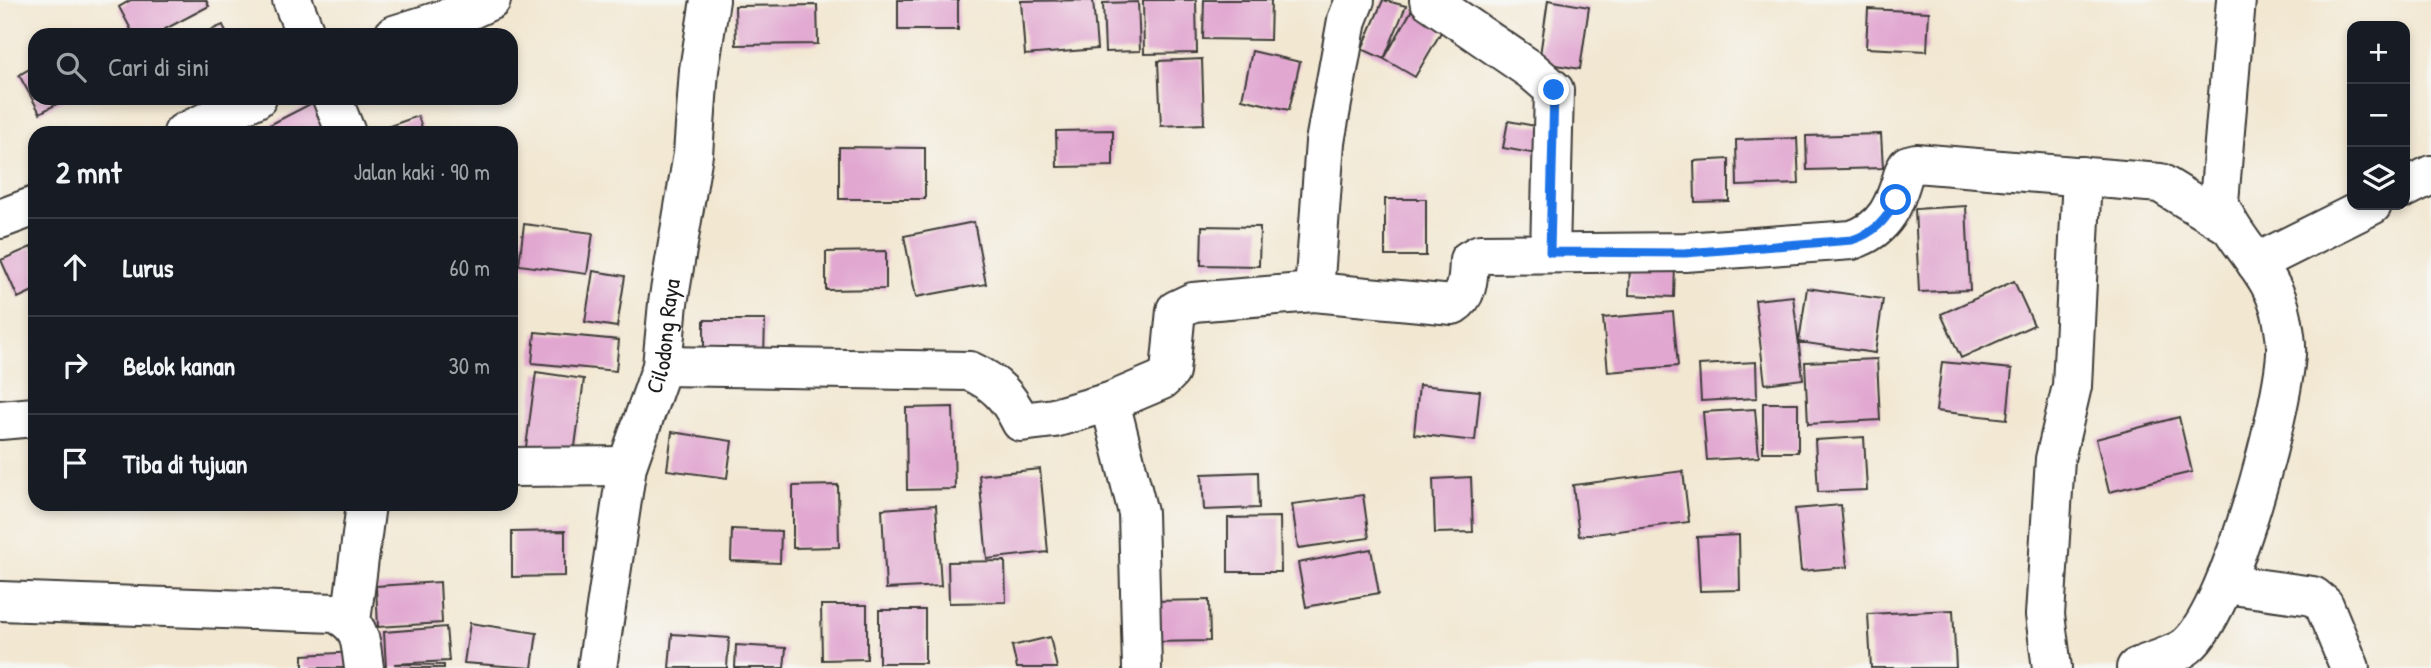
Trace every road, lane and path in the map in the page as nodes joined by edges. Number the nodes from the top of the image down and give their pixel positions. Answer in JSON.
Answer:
{"nodes":[{"id":1,"x":292,"y":0,"type":"edge"},
{"id":2,"x":491,"y":0,"type":"edge"},
{"id":3,"x":710,"y":0,"type":"edge"},
{"id":4,"x":1355,"y":0,"type":"edge"},
{"id":5,"x":1429,"y":0,"type":"edge"},
{"id":6,"x":2236,"y":0,"type":"edge"},
{"id":7,"x":303,"y":28,"type":"edge"},
{"id":8,"x":416,"y":28,"type":"edge"},
{"id":9,"x":242,"y":105,"type":"edge"},
{"id":10,"x":335,"y":105,"type":"edge"},
{"id":11,"x":198,"y":126,"type":"edge"},
{"id":12,"x":343,"y":126,"type":"edge"},
{"id":13,"x":2431,"y":175,"type":"edge"},
{"id":14,"x":2081,"y":176,"type":"junction"},
{"id":15,"x":2410,"y":186,"type":"edge"},
{"id":16,"x":28,"y":209,"type":"edge"},
{"id":17,"x":2362,"y":210,"type":"edge"},
{"id":18,"x":0,"y":219,"type":"edge"},
{"id":19,"x":2227,"y":224,"type":"junction"},
{"id":20,"x":1550,"y":252,"type":"junction"},
{"id":21,"x":2256,"y":263,"type":"junction"},
{"id":22,"x":1314,"y":292,"type":"junction"},
{"id":23,"x":663,"y":366,"type":"junction"},
{"id":24,"x":1110,"y":402,"type":"junction"},
{"id":25,"x":28,"y":418,"type":"edge"},
{"id":26,"x":0,"y":420,"type":"edge"},
{"id":27,"x":627,"y":466,"type":"junction"},
{"id":28,"x":518,"y":467,"type":"edge"},
{"id":29,"x":365,"y":511,"type":"edge"},
{"id":30,"x":2225,"y":583,"type":"junction"},
{"id":31,"x":0,"y":601,"type":"edge"},
{"id":32,"x":351,"y":621,"type":"junction"},
{"id":33,"x":364,"y":668,"type":"edge"},
{"id":34,"x":597,"y":668,"type":"edge"},
{"id":35,"x":1142,"y":668,"type":"edge"},
{"id":36,"x":2052,"y":668,"type":"edge"},
{"id":37,"x":2136,"y":668,"type":"edge"},
{"id":38,"x":2350,"y":668,"type":"edge"}],
"edges":[{"from":1,"to":7,"type":"street"},
{"from":2,"to":8,"type":"street"},
{"from":3,"to":23,"type":"street","name":"Cilodong Raya"},
{"from":4,"to":22,"type":"street"},
{"from":5,"to":20,"type":"street"},
{"from":6,"to":19,"type":"street"},
{"from":9,"to":11,"type":"street"},
{"from":10,"to":12,"type":"street"},
{"from":13,"to":15,"type":"street"},
{"from":14,"to":19,"type":"street"},
{"from":14,"to":20,"type":"street"},
{"from":14,"to":36,"type":"street"},
{"from":16,"to":18,"type":"street"},
{"from":17,"to":21,"type":"street"},
{"from":19,"to":21,"type":"street"},
{"from":20,"to":22,"type":"street"},
{"from":21,"to":30,"type":"street"},
{"from":22,"to":24,"type":"street"},
{"from":23,"to":24,"type":"street"},
{"from":23,"to":27,"type":"street","name":"Cilodong Raya"},
{"from":24,"to":35,"type":"street"},
{"from":25,"to":26,"type":"street"},
{"from":27,"to":28,"type":"street"},
{"from":27,"to":34,"type":"street","name":"Cilodong Raya"},
{"from":29,"to":32,"type":"street"},
{"from":30,"to":37,"type":"street"},
{"from":30,"to":38,"type":"street"},
{"from":31,"to":32,"type":"street"},
{"from":32,"to":33,"type":"street"}]}
